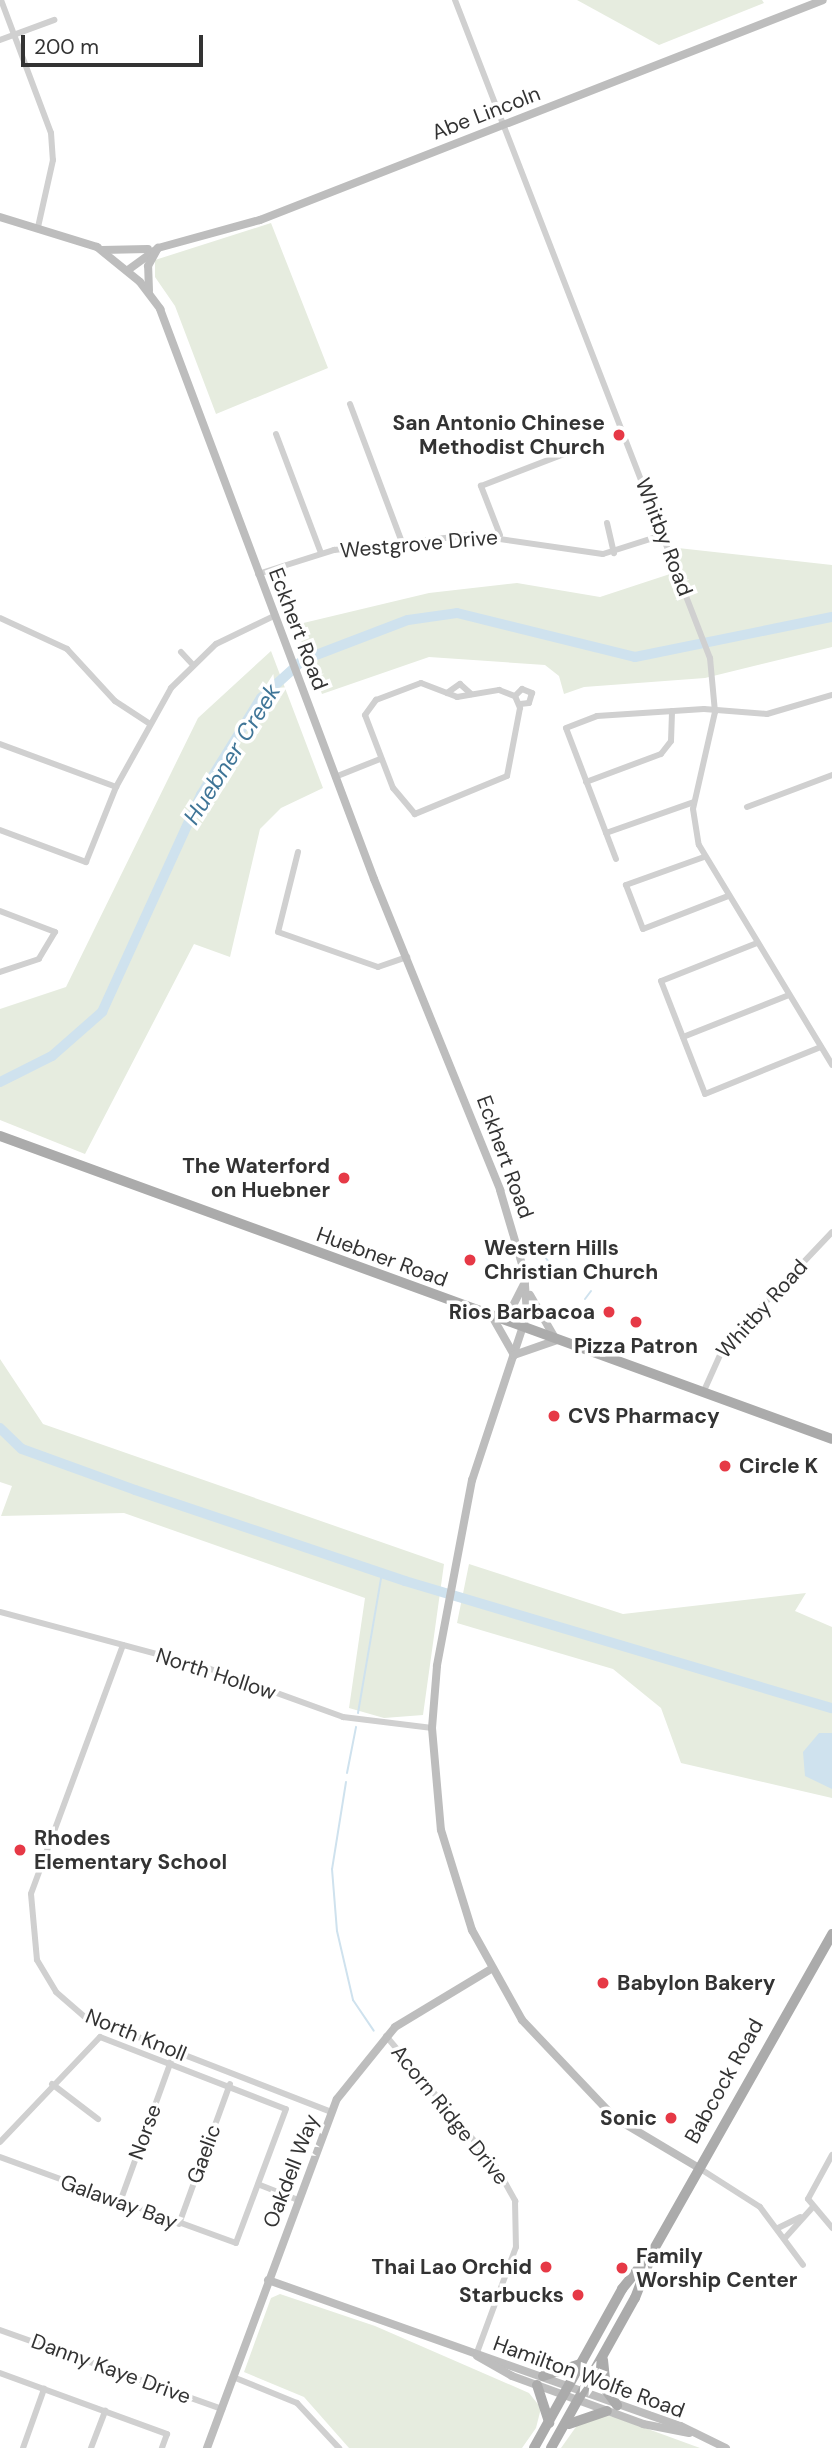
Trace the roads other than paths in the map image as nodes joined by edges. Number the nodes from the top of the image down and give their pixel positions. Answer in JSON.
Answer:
{"nodes":[{"id":1,"x":1,"y":0,"type":"edge"},
{"id":2,"x":455,"y":0,"type":"edge"},
{"id":3,"x":823,"y":0,"type":"edge"},
{"id":4,"x":54,"y":20,"type":"dead end"},
{"id":5,"x":15,"y":35,"type":"junction"},
{"id":6,"x":0,"y":40,"type":"edge"},
{"id":7,"x":503,"y":125,"type":"junction"},
{"id":8,"x":0,"y":217,"type":"edge"},
{"id":9,"x":38,"y":227,"type":"junction"},
{"id":10,"x":158,"y":248,"type":"junction"},
{"id":11,"x":102,"y":250,"type":"junction"},
{"id":12,"x":128,"y":270,"type":"junction"},
{"id":13,"x":149,"y":293,"type":"junction"},
{"id":14,"x":350,"y":404,"type":"dead end"},
{"id":15,"x":275,"y":434,"type":"dead end"},
{"id":16,"x":582,"y":447,"type":"dead end"},
{"id":17,"x":607,"y":523,"type":"dead end"},
{"id":18,"x":500,"y":535,"type":"junction"},
{"id":19,"x":663,"y":535,"type":"junction"},
{"id":20,"x":402,"y":542,"type":"junction"},
{"id":21,"x":321,"y":553,"type":"junction"},
{"id":22,"x":614,"y":553,"type":"junction"},
{"id":23,"x":258,"y":573,"type":"junction"},
{"id":24,"x":274,"y":616,"type":"junction"},
{"id":25,"x":0,"y":618,"type":"edge"},
{"id":26,"x":181,"y":652,"type":"dead end"},
{"id":27,"x":191,"y":664,"type":"junction"},
{"id":28,"x":447,"y":693,"type":"junction"},
{"id":29,"x":471,"y":694,"type":"junction"},
{"id":30,"x":832,"y":695,"type":"edge"},
{"id":31,"x":515,"y":696,"type":"junction"},
{"id":32,"x":520,"y":704,"type":"junction"},
{"id":33,"x":672,"y":711,"type":"junction"},
{"id":34,"x":715,"y":712,"type":"junction"},
{"id":35,"x":150,"y":724,"type":"junction"},
{"id":36,"x":0,"y":744,"type":"edge"},
{"id":37,"x":380,"y":759,"type":"junction"},
{"id":38,"x":832,"y":775,"type":"edge"},
{"id":39,"x":335,"y":777,"type":"junction"},
{"id":40,"x":586,"y":782,"type":"junction"},
{"id":41,"x":116,"y":787,"type":"junction"},
{"id":42,"x":694,"y":802,"type":"junction"},
{"id":43,"x":747,"y":807,"type":"dead end"},
{"id":44,"x":0,"y":831,"type":"edge"},
{"id":45,"x":606,"y":833,"type":"junction"},
{"id":46,"x":298,"y":852,"type":"dead end"},
{"id":47,"x":704,"y":857,"type":"junction"},
{"id":48,"x":616,"y":859,"type":"dead end"},
{"id":49,"x":728,"y":896,"type":"junction"},
{"id":50,"x":0,"y":911,"type":"edge"},
{"id":51,"x":757,"y":943,"type":"junction"},
{"id":52,"x":407,"y":957,"type":"junction"},
{"id":53,"x":0,"y":972,"type":"edge"},
{"id":54,"x":789,"y":995,"type":"junction"},
{"id":55,"x":683,"y":1037,"type":"junction"},
{"id":56,"x":821,"y":1047,"type":"junction"},
{"id":57,"x":832,"y":1065,"type":"edge"},
{"id":58,"x":0,"y":1136,"type":"edge"},
{"id":59,"x":832,"y":1232,"type":"edge"},
{"id":60,"x":525,"y":1282,"type":"junction"},
{"id":61,"x":493,"y":1318,"type":"junction"},
{"id":62,"x":524,"y":1329,"type":"junction"},
{"id":63,"x":557,"y":1340,"type":"junction"},
{"id":64,"x":514,"y":1355,"type":"junction"},
{"id":65,"x":703,"y":1392,"type":"junction"},
{"id":66,"x":832,"y":1440,"type":"edge"},
{"id":67,"x":0,"y":1612,"type":"edge"},
{"id":68,"x":123,"y":1645,"type":"junction"},
{"id":69,"x":432,"y":1728,"type":"junction"},
{"id":70,"x":832,"y":1934,"type":"edge"},
{"id":71,"x":491,"y":1969,"type":"junction"},
{"id":72,"x":386,"y":2036,"type":"junction"},
{"id":73,"x":171,"y":2062,"type":"junction"},
{"id":74,"x":52,"y":2084,"type":"junction"},
{"id":75,"x":230,"y":2084,"type":"junction"},
{"id":76,"x":331,"y":2112,"type":"junction"},
{"id":77,"x":97,"y":2119,"type":"dead end"},
{"id":78,"x":0,"y":2142,"type":"edge"},
{"id":79,"x":832,"y":2155,"type":"edge"},
{"id":80,"x":0,"y":2157,"type":"edge"},
{"id":81,"x":699,"y":2168,"type":"junction"},
{"id":82,"x":260,"y":2185,"type":"junction"},
{"id":83,"x":298,"y":2200,"type":"junction"},
{"id":84,"x":120,"y":2202,"type":"junction"},
{"id":85,"x":812,"y":2208,"type":"junction"},
{"id":86,"x":801,"y":2217,"type":"junction"},
{"id":87,"x":178,"y":2224,"type":"junction"},
{"id":88,"x":778,"y":2228,"type":"junction"},
{"id":89,"x":832,"y":2228,"type":"edge"},
{"id":90,"x":785,"y":2238,"type":"junction"},
{"id":91,"x":654,"y":2249,"type":"junction"},
{"id":92,"x":803,"y":2265,"type":"dead end"},
{"id":93,"x":268,"y":2280,"type":"junction"},
{"id":94,"x":0,"y":2330,"type":"edge"},
{"id":95,"x":476,"y":2355,"type":"junction"},
{"id":96,"x":603,"y":2358,"type":"junction"},
{"id":97,"x":582,"y":2364,"type":"junction"},
{"id":98,"x":0,"y":2373,"type":"edge"},
{"id":99,"x":233,"y":2377,"type":"junction"},
{"id":100,"x":540,"y":2380,"type":"junction"},
{"id":101,"x":44,"y":2389,"type":"junction"},
{"id":102,"x":568,"y":2391,"type":"junction"},
{"id":103,"x":582,"y":2396,"type":"junction"},
{"id":104,"x":617,"y":2405,"type":"junction"},
{"id":105,"x":222,"y":2409,"type":"junction"},
{"id":106,"x":105,"y":2411,"type":"junction"},
{"id":107,"x":607,"y":2411,"type":"junction"},
{"id":108,"x":549,"y":2423,"type":"junction"},
{"id":109,"x":565,"y":2427,"type":"junction"},
{"id":110,"x":689,"y":2433,"type":"junction"},
{"id":111,"x":23,"y":2448,"type":"edge"},
{"id":112,"x":91,"y":2448,"type":"edge"},
{"id":113,"x":162,"y":2448,"type":"edge"},
{"id":114,"x":207,"y":2448,"type":"edge"},
{"id":115,"x":339,"y":2448,"type":"edge"},
{"id":116,"x":534,"y":2448,"type":"edge"},
{"id":117,"x":551,"y":2448,"type":"edge"},
{"id":118,"x":726,"y":2448,"type":"edge"}],
"edges":[{"from":1,"to":5,"type":"street"},
{"from":2,"to":7,"type":"street","name":"Whitby Road"},
{"from":3,"to":7,"type":"main road","name":"Abe Lincoln"},
{"from":4,"to":5,"type":"street"},
{"from":5,"to":6,"type":"street"},
{"from":5,"to":9,"type":"street"},
{"from":7,"to":10,"type":"main road","name":"Abe Lincoln"},
{"from":7,"to":19,"type":"street","name":"Whitby Road"},
{"from":8,"to":9,"type":"main road","name":"Eckhert Road"},
{"from":9,"to":11,"type":"main road","name":"Eckhert Road"},
{"from":10,"to":11,"type":"main road"},
{"from":10,"to":12,"type":"main road","name":"Abe Lincoln"},
{"from":10,"to":13,"type":"main road"},
{"from":11,"to":12,"type":"main road","name":"Eckhert Road"},
{"from":12,"to":13,"type":"main road","name":"Eckhert Road"},
{"from":13,"to":23,"type":"main road","name":"Eckhert Road"},
{"from":14,"to":20,"type":"street"},
{"from":15,"to":21,"type":"street"},
{"from":16,"to":18,"type":"street"},
{"from":17,"to":22,"type":"street"},
{"from":18,"to":20,"type":"street","name":"Westgrove Drive"},
{"from":18,"to":22,"type":"street","name":"Westgrove Drive"},
{"from":19,"to":22,"type":"street","name":"Westgrove Drive"},
{"from":19,"to":34,"type":"street","name":"Whitby Road"},
{"from":20,"to":21,"type":"street","name":"Westgrove Drive"},
{"from":21,"to":23,"type":"street","name":"Westgrove Drive"},
{"from":23,"to":24,"type":"main road","name":"Eckhert Road"},
{"from":24,"to":27,"type":"street"},
{"from":24,"to":39,"type":"main road","name":"Eckhert Road"},
{"from":25,"to":35,"type":"street"},
{"from":26,"to":27,"type":"street"},
{"from":27,"to":35,"type":"street"},
{"from":28,"to":29,"type":"street"},
{"from":28,"to":29,"type":"street"},
{"from":28,"to":37,"type":"street"},
{"from":29,"to":31,"type":"street"},
{"from":30,"to":34,"type":"street"},
{"from":31,"to":32,"type":"street"},
{"from":31,"to":32,"type":"street"},
{"from":32,"to":37,"type":"street"},
{"from":33,"to":34,"type":"street"},
{"from":33,"to":40,"type":"street"},
{"from":33,"to":40,"type":"street"},
{"from":34,"to":42,"type":"street","name":"Whitby Road"},
{"from":35,"to":41,"type":"street"},
{"from":36,"to":41,"type":"street"},
{"from":37,"to":39,"type":"street"},
{"from":38,"to":43,"type":"street"},
{"from":39,"to":52,"type":"main road","name":"Eckhert Road"},
{"from":40,"to":45,"type":"street"},
{"from":41,"to":44,"type":"street"},
{"from":42,"to":45,"type":"street"},
{"from":42,"to":47,"type":"street","name":"Whitby Road"},
{"from":45,"to":48,"type":"street"},
{"from":46,"to":52,"type":"street"},
{"from":47,"to":49,"type":"street","name":"Whitby Road"},
{"from":47,"to":49,"type":"street"},
{"from":49,"to":51,"type":"street","name":"Whitby Road"},
{"from":50,"to":53,"type":"street"},
{"from":51,"to":54,"type":"street","name":"Whitby Road"},
{"from":51,"to":55,"type":"street"},
{"from":52,"to":60,"type":"main road","name":"Eckhert Road"},
{"from":54,"to":55,"type":"street"},
{"from":54,"to":56,"type":"street","name":"Whitby Road"},
{"from":55,"to":56,"type":"street"},
{"from":56,"to":57,"type":"street","name":"Whitby Road"},
{"from":58,"to":61,"type":"main road","name":"Huebner Road"},
{"from":59,"to":65,"type":"street","name":"Whitby Road"},
{"from":60,"to":61,"type":"main road"},
{"from":60,"to":62,"type":"main road","name":"Eckhert Road"},
{"from":60,"to":63,"type":"main road"},
{"from":61,"to":62,"type":"main road","name":"Huebner Road"},
{"from":61,"to":64,"type":"main road"},
{"from":62,"to":63,"type":"main road","name":"Huebner Road"},
{"from":62,"to":64,"type":"main road","name":"Eckhert Road"},
{"from":63,"to":64,"type":"main road"},
{"from":63,"to":65,"type":"main road","name":"Huebner Road"},
{"from":64,"to":69,"type":"main road","name":"Eckhert Road"},
{"from":65,"to":66,"type":"main road","name":"Huebner Road"},
{"from":67,"to":68,"type":"street","name":"North Hollow"},
{"from":68,"to":69,"type":"street","name":"North Hollow"},
{"from":68,"to":76,"type":"street","name":"North Knoll"},
{"from":69,"to":71,"type":"main road","name":"Eckhert Road"},
{"from":70,"to":81,"type":"main road","name":"Babcock Road"},
{"from":71,"to":72,"type":"main road","name":"Oakdell Way"},
{"from":71,"to":81,"type":"main road","name":"Eckhert Road"},
{"from":72,"to":76,"type":"main road","name":"Oakdell Way"},
{"from":72,"to":95,"type":"street","name":"Acorn Ridge Drive"},
{"from":73,"to":74,"type":"street"},
{"from":73,"to":75,"type":"street"},
{"from":73,"to":84,"type":"street","name":"Norse"},
{"from":74,"to":77,"type":"street"},
{"from":74,"to":78,"type":"street"},
{"from":75,"to":82,"type":"street"},
{"from":75,"to":87,"type":"street","name":"Gaelic"},
{"from":76,"to":83,"type":"main road","name":"Oakdell Way"},
{"from":79,"to":85,"type":"street"},
{"from":80,"to":84,"type":"street","name":"Galaway Bay"},
{"from":81,"to":88,"type":"street","name":"Eckhert Road"},
{"from":81,"to":91,"type":"main road","name":"Babcock Road"},
{"from":82,"to":83,"type":"street"},
{"from":82,"to":87,"type":"street","name":"Galaway Bay"},
{"from":83,"to":93,"type":"main road","name":"Oakdell Way"},
{"from":84,"to":87,"type":"street","name":"Galaway Bay"},
{"from":85,"to":86,"type":"street"},
{"from":85,"to":89,"type":"street"},
{"from":86,"to":88,"type":"street"},
{"from":86,"to":90,"type":"street"},
{"from":88,"to":90,"type":"street","name":"Eckhert Road"},
{"from":90,"to":92,"type":"street","name":"Eckhert Road"},
{"from":91,"to":96,"type":"main road","name":"Babcock Road"},
{"from":91,"to":97,"type":"main road","name":"Babcock Road"},
{"from":93,"to":95,"type":"main road","name":"Hamilton Wolfe Road"},
{"from":93,"to":99,"type":"main road","name":"Oakdell Way"},
{"from":94,"to":105,"type":"street","name":"Danny Kaye Drive"},
{"from":95,"to":100,"type":"main road","name":"Hamilton Wolfe Road"},
{"from":96,"to":103,"type":"main road","name":"Babcock Road"},
{"from":96,"to":104,"type":"main road"},
{"from":97,"to":100,"type":"main road"},
{"from":97,"to":102,"type":"main road","name":"Babcock Road"},
{"from":98,"to":101,"type":"street"},
{"from":99,"to":105,"type":"main road","name":"Oakdell Way"},
{"from":99,"to":115,"type":"street"},
{"from":100,"to":102,"type":"main road","name":"Hamilton Wolfe Road"},
{"from":100,"to":108,"type":"main road"},
{"from":101,"to":106,"type":"street"},
{"from":101,"to":111,"type":"street"},
{"from":102,"to":103,"type":"main road","name":"Hamilton Wolfe Road"},
{"from":102,"to":108,"type":"main road","name":"Babcock Road"},
{"from":103,"to":104,"type":"main road","name":"Hamilton Wolfe Road"},
{"from":103,"to":107,"type":"main road","name":"Hamilton Wolfe Road"},
{"from":103,"to":109,"type":"main road","name":"Babcock Road"},
{"from":104,"to":110,"type":"main road","name":"Hamilton Wolfe Road"},
{"from":105,"to":114,"type":"main road","name":"Oakdell Way"},
{"from":106,"to":112,"type":"street"},
{"from":106,"to":113,"type":"street"},
{"from":107,"to":109,"type":"main road"},
{"from":107,"to":110,"type":"main road","name":"Hamilton Wolfe Road"},
{"from":108,"to":116,"type":"main road","name":"Babcock Road"},
{"from":109,"to":117,"type":"main road","name":"Babcock Road"},
{"from":110,"to":118,"type":"main road","name":"Hamilton Wolfe Road"}]}
